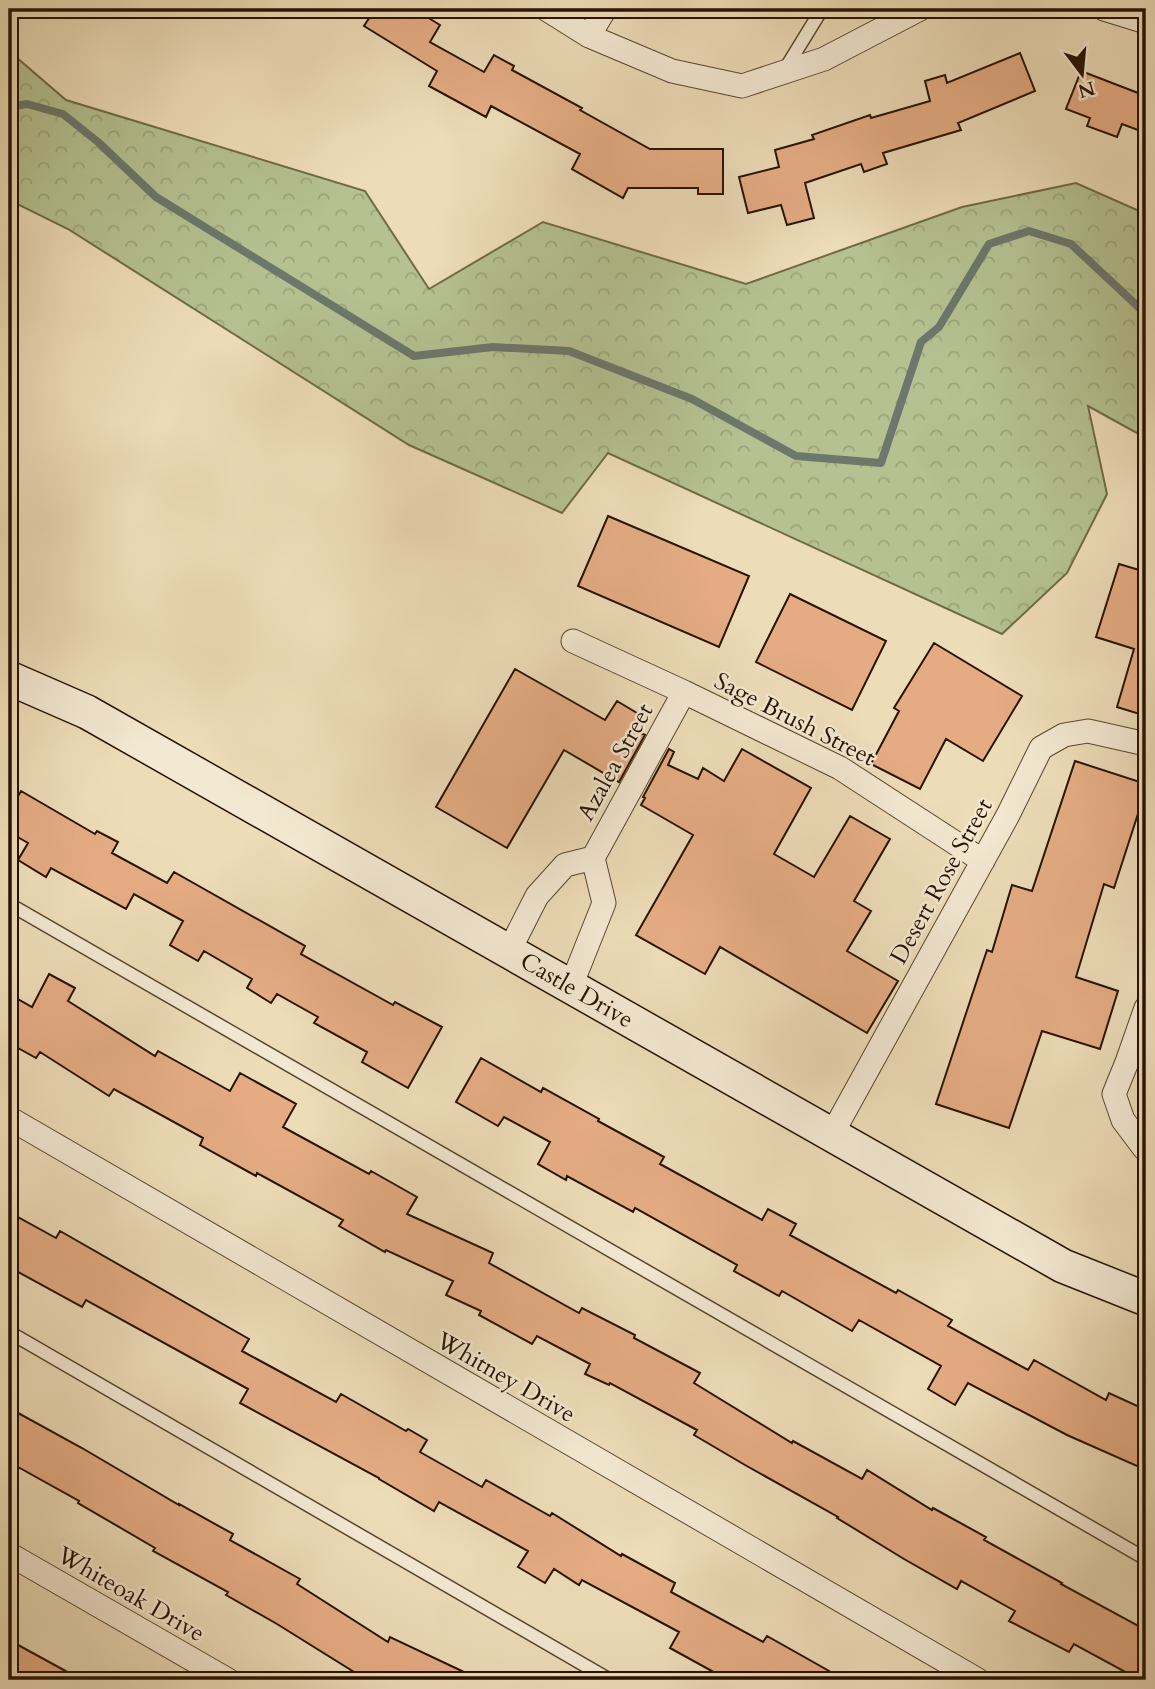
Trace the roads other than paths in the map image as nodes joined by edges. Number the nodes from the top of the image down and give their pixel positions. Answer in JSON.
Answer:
{"nodes":[{"id":1,"x":546,"y":9,"type":"edge"},
{"id":2,"x":605,"y":9,"type":"edge"},
{"id":3,"x":822,"y":9,"type":"edge"},
{"id":4,"x":920,"y":9,"type":"edge"},
{"id":5,"x":1104,"y":9,"type":"edge"},
{"id":6,"x":1146,"y":22,"type":"edge"},
{"id":7,"x":589,"y":36,"type":"junction"},
{"id":8,"x":783,"y":72,"type":"junction"},
{"id":9,"x":573,"y":641,"type":"dead end"},
{"id":10,"x":9,"y":678,"type":"edge"},
{"id":11,"x":684,"y":692,"type":"junction"},
{"id":12,"x":1146,"y":744,"type":"edge"},
{"id":13,"x":593,"y":858,"type":"junction"},
{"id":14,"x":983,"y":861,"type":"junction"},
{"id":15,"x":9,"y":904,"type":"edge"},
{"id":16,"x":509,"y":951,"type":"junction"},
{"id":17,"x":571,"y":986,"type":"junction"},
{"id":18,"x":1146,"y":1008,"type":"edge"},
{"id":19,"x":9,"y":1118,"type":"edge"},
{"id":20,"x":832,"y":1134,"type":"junction"},
{"id":21,"x":1146,"y":1148,"type":"edge"},
{"id":22,"x":1146,"y":1298,"type":"edge"},
{"id":23,"x":9,"y":1332,"type":"edge"},
{"id":24,"x":9,"y":1554,"type":"edge"},
{"id":25,"x":1146,"y":1559,"type":"edge"},
{"id":26,"x":228,"y":1680,"type":"edge"},
{"id":27,"x":610,"y":1680,"type":"edge"},
{"id":28,"x":978,"y":1680,"type":"edge"}],
"edges":[{"from":1,"to":7,"type":"street"},
{"from":2,"to":7,"type":"street"},
{"from":3,"to":8,"type":"lane"},
{"from":4,"to":8,"type":"street"},
{"from":5,"to":6,"type":"street"},
{"from":7,"to":8,"type":"street"},
{"from":9,"to":11,"type":"street","name":"Sage Brush Street"},
{"from":10,"to":16,"type":"main road","name":"Castle Drive"},
{"from":11,"to":13,"type":"street","name":"Azalea Street"},
{"from":11,"to":14,"type":"street","name":"Sage Brush Street"},
{"from":12,"to":14,"type":"street","name":"Desert Rose Street"},
{"from":13,"to":16,"type":"street","name":"Azalea Street"},
{"from":13,"to":17,"type":"street","name":"Azalea Street"},
{"from":14,"to":20,"type":"street","name":"Desert Rose Street"},
{"from":15,"to":25,"type":"lane"},
{"from":16,"to":17,"type":"main road","name":"Castle Drive"},
{"from":17,"to":20,"type":"main road","name":"Castle Drive"},
{"from":18,"to":21,"type":"street"},
{"from":19,"to":28,"type":"street","name":"Whitney Drive"},
{"from":20,"to":22,"type":"main road","name":"Castle Drive"},
{"from":23,"to":27,"type":"lane"},
{"from":24,"to":26,"type":"street","name":"Whiteoak Drive"}]}
